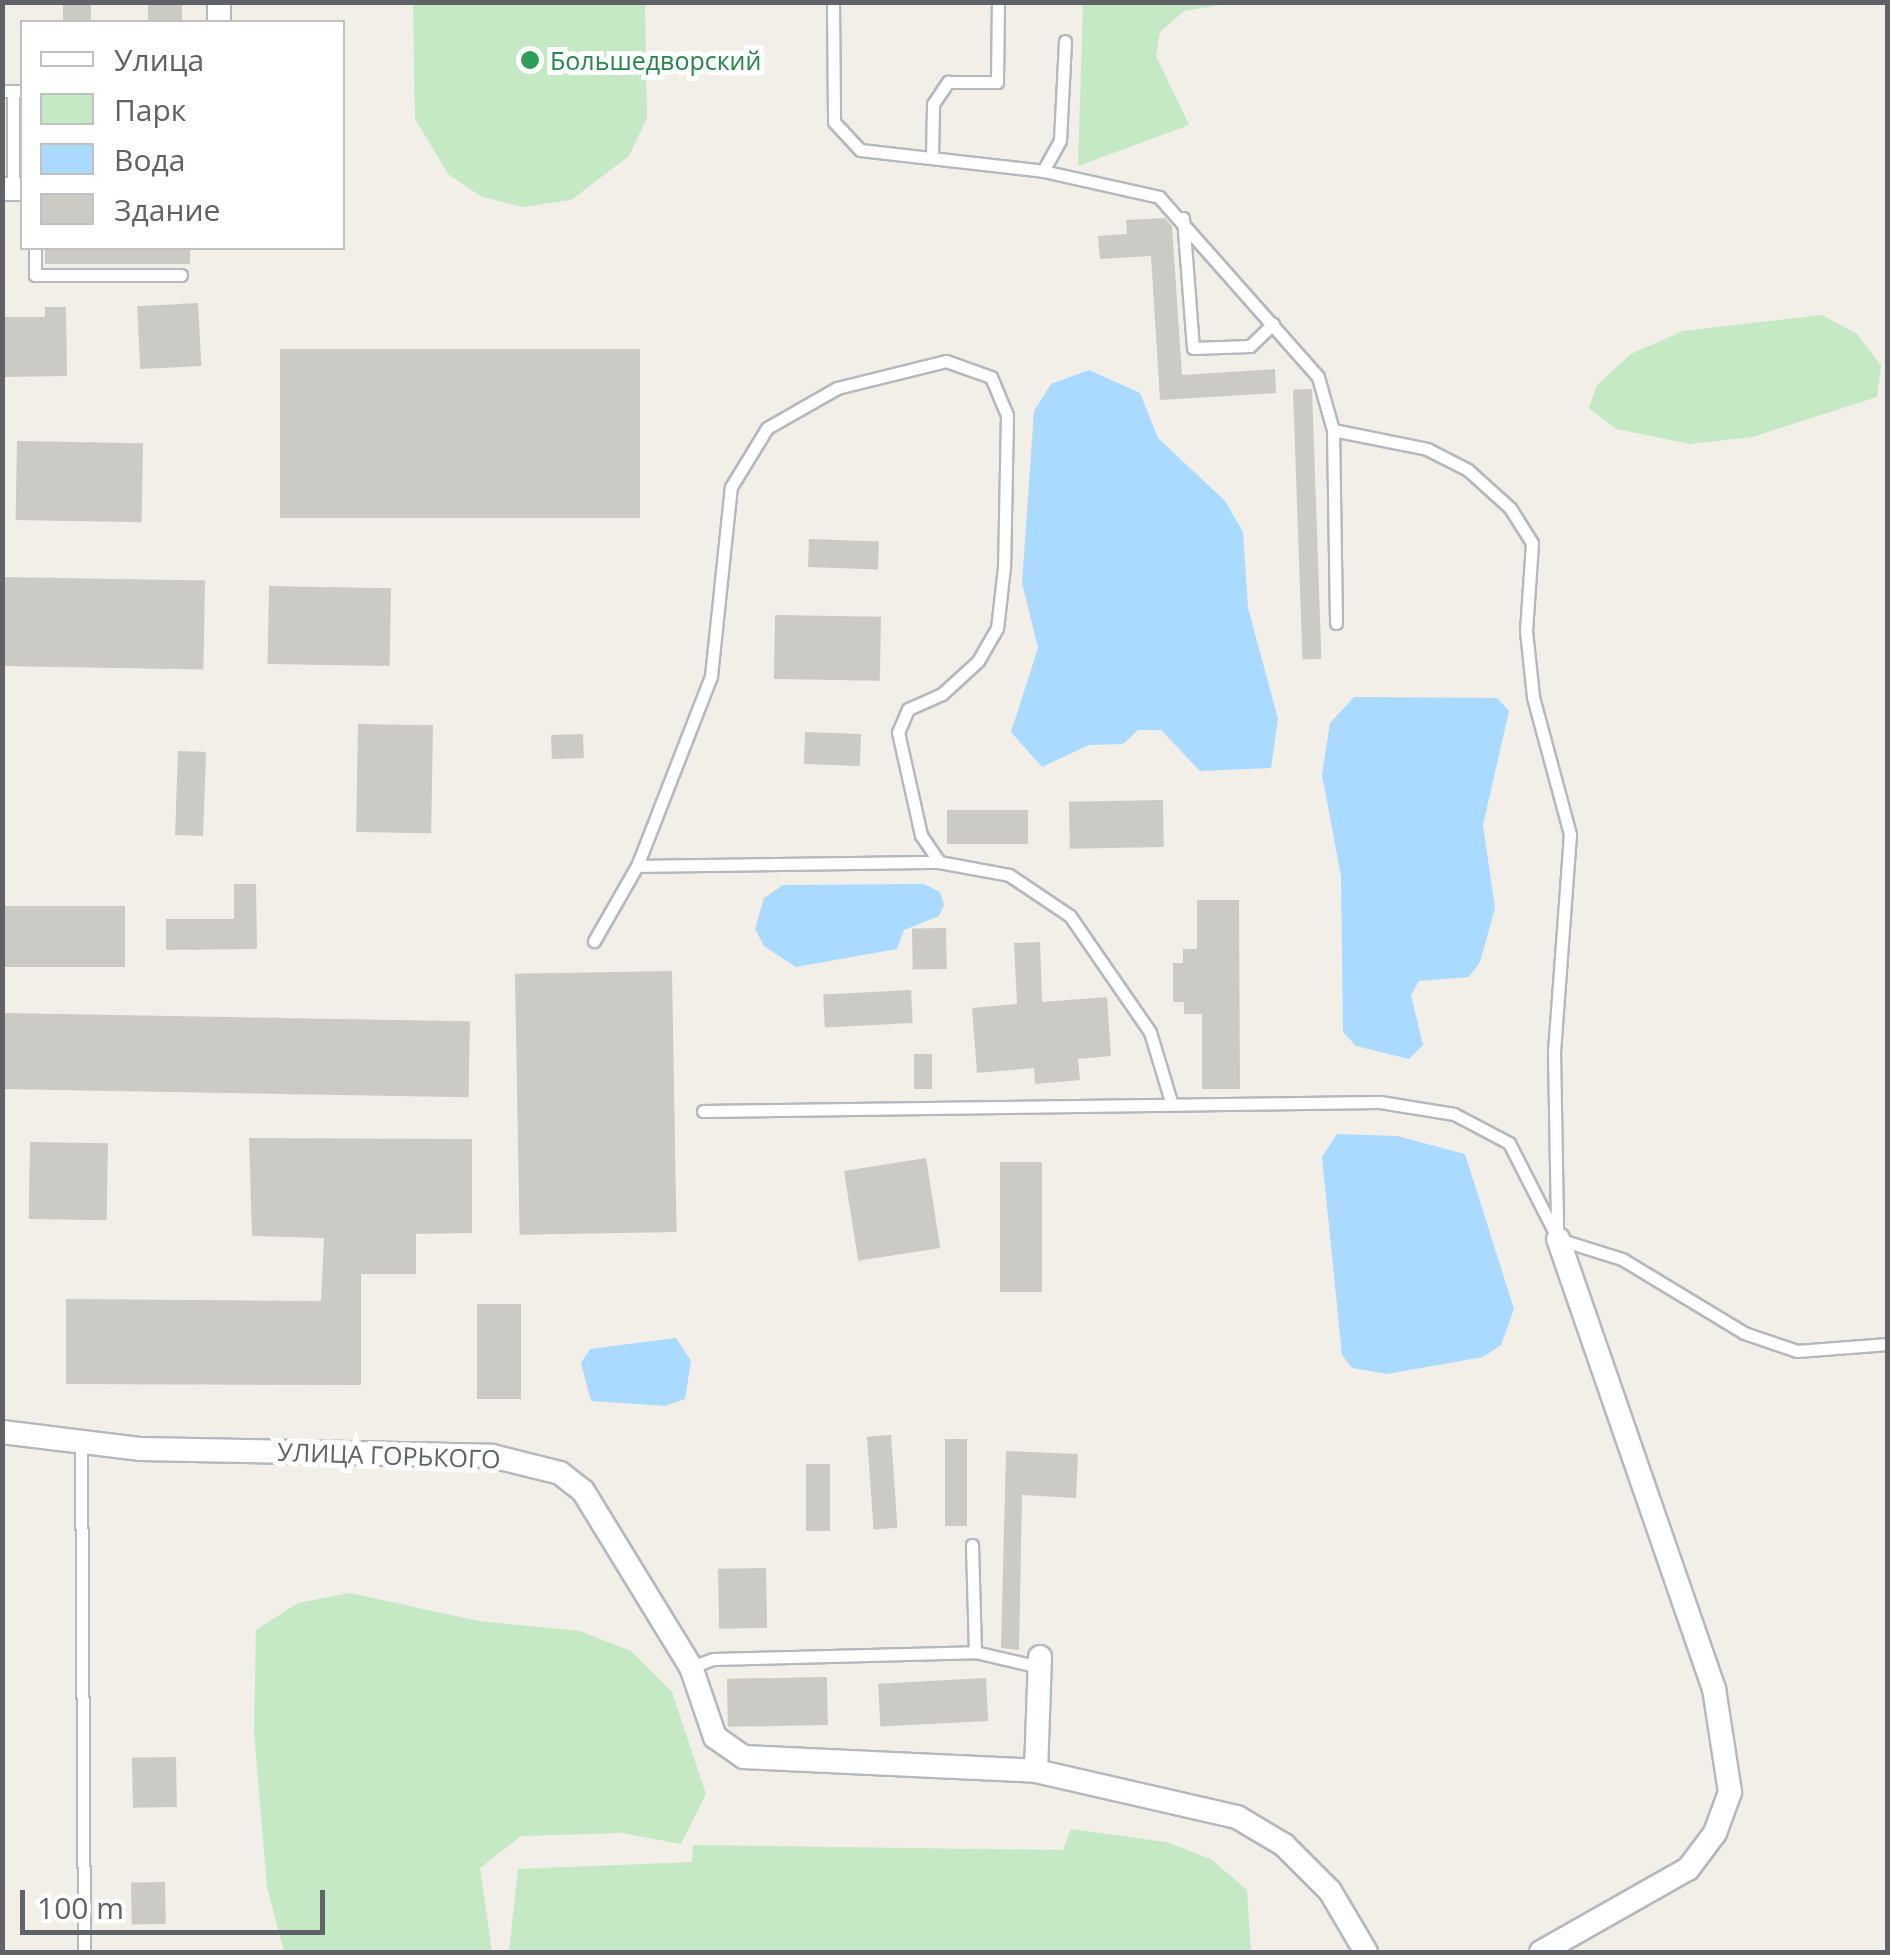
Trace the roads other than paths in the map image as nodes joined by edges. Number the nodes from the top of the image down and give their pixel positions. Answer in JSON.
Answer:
{"nodes":[{"id":1,"x":833,"y":2,"type":"edge"},
{"id":2,"x":998,"y":2,"type":"edge"},
{"id":3,"x":1065,"y":41,"type":"dead end"},
{"id":4,"x":13,"y":91,"type":"edge"},
{"id":5,"x":932,"y":158,"type":"junction"},
{"id":6,"x":1043,"y":171,"type":"junction"},
{"id":7,"x":13,"y":189,"type":"edge"},
{"id":8,"x":1183,"y":218,"type":"junction"},
{"id":9,"x":35,"y":250,"type":"edge"},
{"id":10,"x":182,"y":274,"type":"dead end"},
{"id":11,"x":1272,"y":324,"type":"junction"},
{"id":12,"x":1333,"y":430,"type":"junction"},
{"id":13,"x":1336,"y":623,"type":"dead end"},
{"id":14,"x":939,"y":862,"type":"junction"},
{"id":15,"x":637,"y":866,"type":"junction"},
{"id":16,"x":594,"y":941,"type":"dead end"},
{"id":17,"x":1172,"y":1105,"type":"junction"},
{"id":18,"x":703,"y":1111,"type":"dead end"},
{"id":19,"x":1558,"y":1239,"type":"junction"},
{"id":20,"x":1888,"y":1344,"type":"edge"},
{"id":21,"x":2,"y":1432,"type":"edge"},
{"id":22,"x":81,"y":1441,"type":"junction"},
{"id":23,"x":972,"y":1545,"type":"dead end"},
{"id":24,"x":975,"y":1652,"type":"junction"},
{"id":25,"x":1040,"y":1662,"type":"joint"},
{"id":26,"x":691,"y":1666,"type":"junction"},
{"id":27,"x":1036,"y":1771,"type":"junction"},
{"id":28,"x":84,"y":1952,"type":"edge"},
{"id":29,"x":1366,"y":1952,"type":"edge"},
{"id":30,"x":1540,"y":1952,"type":"edge"}],
"edges":[{"from":1,"to":5,"type":"lane"},
{"from":2,"to":5,"type":"lane"},
{"from":3,"to":6,"type":"lane"},
{"from":4,"to":7,"type":"lane"},
{"from":5,"to":6,"type":"lane"},
{"from":6,"to":8,"type":"lane"},
{"from":8,"to":11,"type":"lane"},
{"from":8,"to":11,"type":"lane"},
{"from":9,"to":10,"type":"lane"},
{"from":11,"to":12,"type":"lane"},
{"from":12,"to":13,"type":"lane"},
{"from":12,"to":19,"type":"lane"},
{"from":14,"to":15,"type":"lane"},
{"from":14,"to":15,"type":"lane"},
{"from":14,"to":17,"type":"lane"},
{"from":15,"to":16,"type":"lane"},
{"from":17,"to":18,"type":"lane"},
{"from":17,"to":19,"type":"lane"},
{"from":19,"to":20,"type":"lane"},
{"from":19,"to":30,"type":"street"},
{"from":21,"to":22,"type":"street","name":"УЛИЦА ГОРЬКОГО"},
{"from":22,"to":26,"type":"street","name":"УЛИЦА ГОРЬКОГО"},
{"from":22,"to":28,"type":"lane"},
{"from":23,"to":24,"type":"lane"},
{"from":24,"to":25,"type":"lane"},
{"from":24,"to":26,"type":"lane"},
{"from":25,"to":27,"type":"street"},
{"from":26,"to":27,"type":"street","name":"УЛИЦА ГОРЬКОГО"},
{"from":27,"to":29,"type":"street","name":"УЛИЦА ГОРЬКОГО"}]}
